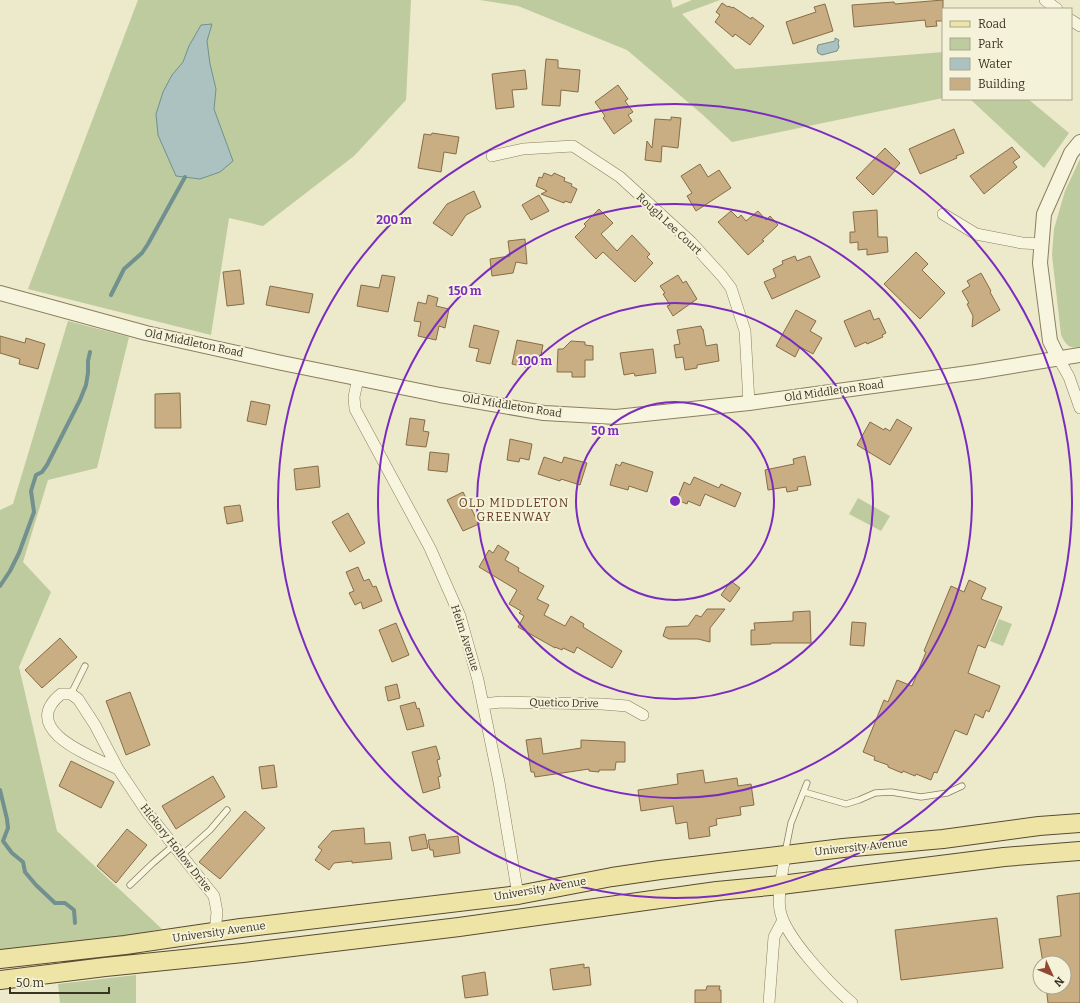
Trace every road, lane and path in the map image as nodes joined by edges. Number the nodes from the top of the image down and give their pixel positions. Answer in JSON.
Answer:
{"nodes":[{"id":1,"x":1045,"y":0,"type":"edge"},
{"id":2,"x":1056,"y":8,"type":"edge"},
{"id":3,"x":1080,"y":142,"type":"edge"},
{"id":4,"x":492,"y":156,"type":"dead end"},
{"id":5,"x":943,"y":214,"type":"dead end"},
{"id":6,"x":1042,"y":244,"type":"junction"},
{"id":7,"x":0,"y":293,"type":"edge"},
{"id":8,"x":1080,"y":355,"type":"edge"},
{"id":9,"x":1059,"y":359,"type":"junction"},
{"id":10,"x":358,"y":378,"type":"junction"},
{"id":11,"x":750,"y":403,"type":"junction"},
{"id":12,"x":1080,"y":408,"type":"edge"},
{"id":13,"x":85,"y":666,"type":"dead end"},
{"id":14,"x":71,"y":694,"type":"junction"},
{"id":15,"x":483,"y":704,"type":"junction"},
{"id":16,"x":643,"y":715,"type":"dead end"},
{"id":17,"x":118,"y":769,"type":"junction"},
{"id":18,"x":807,"y":783,"type":"dead end"},
{"id":19,"x":962,"y":786,"type":"dead end"},
{"id":20,"x":804,"y":792,"type":"junction"},
{"id":21,"x":227,"y":810,"type":"dead end"},
{"id":22,"x":1080,"y":823,"type":"edge"},
{"id":23,"x":174,"y":845,"type":"junction"},
{"id":24,"x":1080,"y":851,"type":"edge"},
{"id":25,"x":182,"y":855,"type":"junction"},
{"id":26,"x":785,"y":855,"type":"junction"},
{"id":27,"x":130,"y":885,"type":"dead end"},
{"id":28,"x":781,"y":885,"type":"junction"},
{"id":29,"x":518,"y":895,"type":"junction"},
{"id":30,"x":783,"y":920,"type":"junction"},
{"id":31,"x":215,"y":932,"type":"junction"},
{"id":32,"x":407,"y":933,"type":"junction"},
{"id":33,"x":0,"y":959,"type":"edge"},
{"id":34,"x":105,"y":967,"type":"junction"},
{"id":35,"x":0,"y":980,"type":"edge"},
{"id":36,"x":769,"y":1003,"type":"edge"},
{"id":37,"x":852,"y":1003,"type":"edge"}],
"edges":[{"from":1,"to":2,"type":"street"},
{"from":3,"to":6,"type":"street"},
{"from":4,"to":11,"type":"street","name":"Rough Lee Court"},
{"from":5,"to":6,"type":"street"},
{"from":6,"to":9,"type":"street"},
{"from":7,"to":10,"type":"street","name":"Old Middleton Road"},
{"from":8,"to":9,"type":"street","name":"Old Middleton Road"},
{"from":9,"to":11,"type":"street","name":"Old Middleton Road"},
{"from":9,"to":12,"type":"street"},
{"from":10,"to":11,"type":"street","name":"Old Middleton Road"},
{"from":10,"to":15,"type":"street","name":"Heim Avenue"},
{"from":13,"to":14,"type":"lane"},
{"from":14,"to":17,"type":"street","name":"Hickory Hollow Drive"},
{"from":14,"to":17,"type":"street"},
{"from":15,"to":16,"type":"street","name":"Quetico Drive"},
{"from":15,"to":29,"type":"street","name":"Heim Avenue"},
{"from":17,"to":23,"type":"street","name":"Hickory Hollow Drive"},
{"from":18,"to":20,"type":"lane"},
{"from":19,"to":20,"type":"lane"},
{"from":20,"to":26,"type":"lane"},
{"from":21,"to":25,"type":"lane"},
{"from":22,"to":26,"type":"main road","name":"University Avenue"},
{"from":23,"to":25,"type":"street","name":"Hickory Hollow Drive"},
{"from":23,"to":27,"type":"lane"},
{"from":24,"to":28,"type":"main road","name":"University Avenue"},
{"from":25,"to":31,"type":"street","name":"Hickory Hollow Drive"},
{"from":26,"to":28,"type":"street"},
{"from":26,"to":29,"type":"main road","name":"University Avenue"},
{"from":28,"to":30,"type":"street"},
{"from":28,"to":32,"type":"main road","name":"University Avenue"},
{"from":29,"to":31,"type":"main road","name":"University Avenue"},
{"from":29,"to":32,"type":"main road"},
{"from":30,"to":36,"type":"street"},
{"from":30,"to":37,"type":"street"},
{"from":31,"to":33,"type":"main road","name":"University Avenue"},
{"from":31,"to":34,"type":"main road"},
{"from":32,"to":34,"type":"main road","name":"University Avenue"},
{"from":34,"to":35,"type":"main road","name":"University Avenue"}]}
